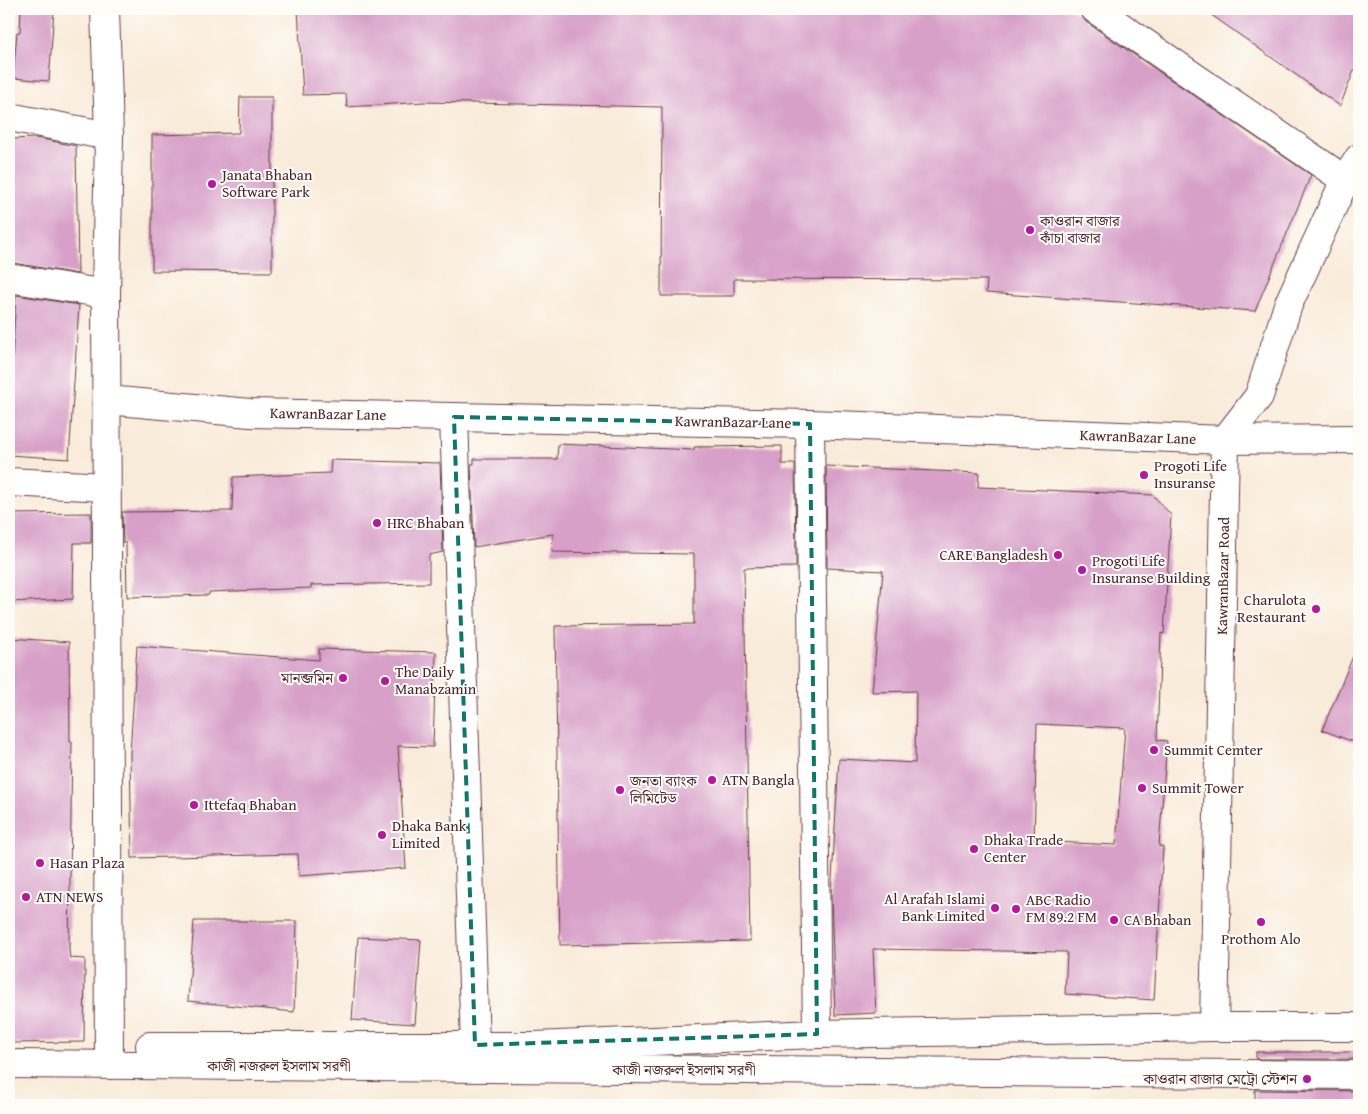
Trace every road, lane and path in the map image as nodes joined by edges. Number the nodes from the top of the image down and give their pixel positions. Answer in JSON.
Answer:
{"nodes":[{"id":1,"x":105,"y":9,"type":"edge"},
{"id":2,"x":1095,"y":9,"type":"edge"},
{"id":3,"x":9,"y":117,"type":"edge"},
{"id":4,"x":109,"y":136,"type":"junction"},
{"id":5,"x":1352,"y":169,"type":"edge"},
{"id":6,"x":9,"y":278,"type":"edge"},
{"id":7,"x":106,"y":294,"type":"junction"},
{"id":8,"x":107,"y":400,"type":"junction"},
{"id":9,"x":454,"y":417,"type":"junction"},
{"id":10,"x":810,"y":424,"type":"junction"},
{"id":11,"x":1359,"y":439,"type":"edge"},
{"id":12,"x":1225,"y":440,"type":"junction"},
{"id":13,"x":9,"y":482,"type":"edge"},
{"id":14,"x":106,"y":487,"type":"junction"},
{"id":15,"x":1214,"y":1027,"type":"junction"},
{"id":16,"x":1359,"y":1027,"type":"edge"},
{"id":17,"x":817,"y":1034,"type":"junction"},
{"id":18,"x":475,"y":1045,"type":"junction"},
{"id":19,"x":9,"y":1064,"type":"edge"},
{"id":20,"x":109,"y":1065,"type":"junction"},
{"id":21,"x":1359,"y":1075,"type":"edge"}],
"edges":[{"from":1,"to":4,"type":"main road"},
{"from":2,"to":5,"type":"main road"},
{"from":3,"to":4,"type":"main road"},
{"from":4,"to":7,"type":"main road"},
{"from":5,"to":12,"type":"main road"},
{"from":6,"to":7,"type":"main road"},
{"from":7,"to":8,"type":"main road"},
{"from":8,"to":9,"type":"main road","name":"KawranBazar Lane"},
{"from":8,"to":14,"type":"main road"},
{"from":9,"to":10,"type":"main road","name":"KawranBazar Lane"},
{"from":9,"to":18,"type":"main road"},
{"from":10,"to":12,"type":"main road","name":"KawranBazar Lane"},
{"from":10,"to":17,"type":"main road"},
{"from":11,"to":12,"type":"main road","name":"KawranBazar Lane"},
{"from":12,"to":15,"type":"main road","name":"KawranBazar Road"},
{"from":13,"to":14,"type":"main road"},
{"from":14,"to":20,"type":"main road"},
{"from":15,"to":16,"type":"main road"},
{"from":15,"to":17,"type":"main road"},
{"from":17,"to":18,"type":"main road"},
{"from":18,"to":20,"type":"main road"},
{"from":19,"to":20,"type":"main road","name":"কাজী নজরুল ইসলাম সরণী"},
{"from":20,"to":21,"type":"main road","name":"কাজী নজরুল ইসলাম সরণী"}]}
